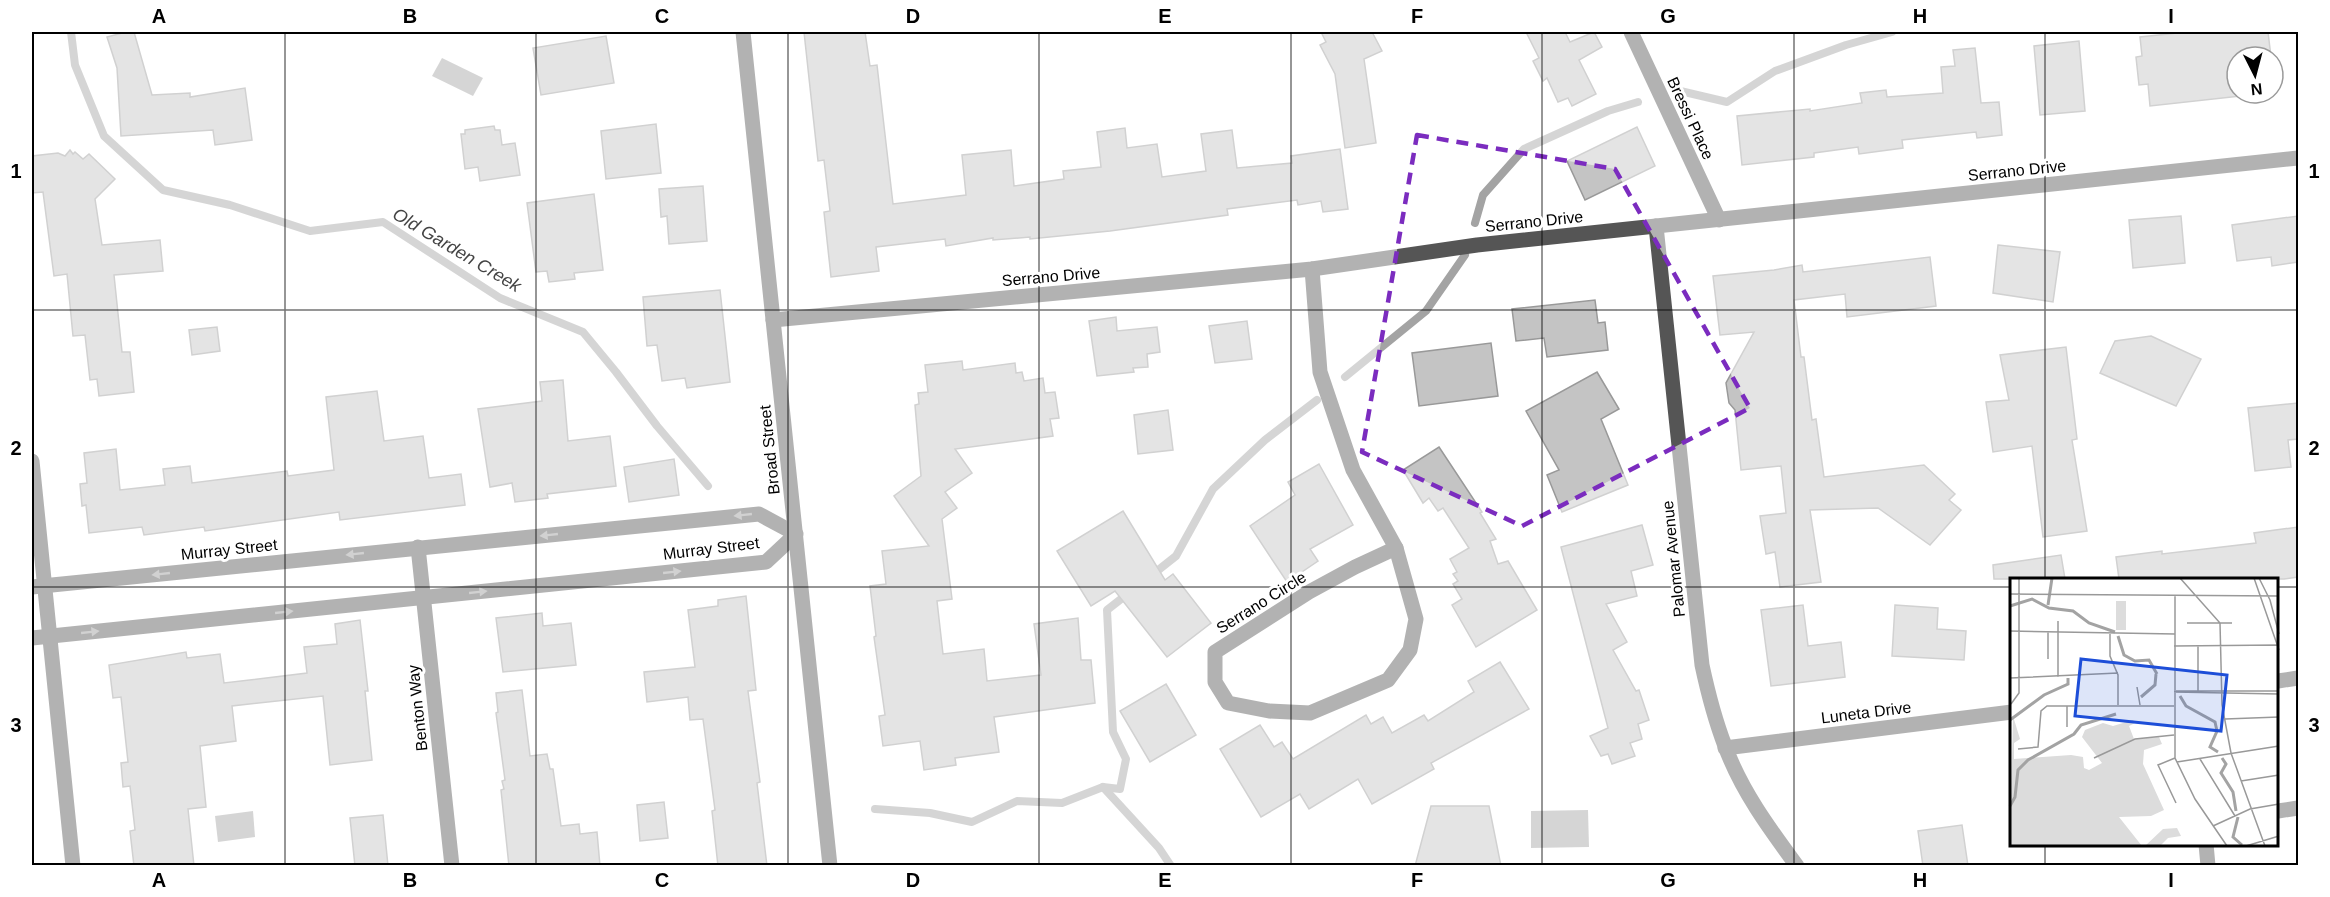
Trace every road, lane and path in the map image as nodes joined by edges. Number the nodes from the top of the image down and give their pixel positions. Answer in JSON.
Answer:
{"nodes":[{"id":1,"x":743,"y":32,"type":"edge"},
{"id":2,"x":1631,"y":32,"type":"edge"},
{"id":3,"x":2298,"y":158,"type":"edge"},
{"id":4,"x":1719,"y":220,"type":"junction"},
{"id":5,"x":1656,"y":226,"type":"junction"},
{"id":6,"x":1312,"y":269,"type":"junction"},
{"id":7,"x":773,"y":320,"type":"junction"},
{"id":8,"x":32,"y":461,"type":"edge"},
{"id":9,"x":796,"y":534,"type":"junction"},
{"id":10,"x":418,"y":547,"type":"junction"},
{"id":11,"x":1396,"y":548,"type":"junction"},
{"id":12,"x":37,"y":586,"type":"edge"},
{"id":13,"x":424,"y":598,"type":"junction"},
{"id":14,"x":49,"y":636,"type":"junction"},
{"id":15,"x":32,"y":638,"type":"edge"},
{"id":16,"x":2298,"y":678,"type":"edge"},
{"id":17,"x":2279,"y":681,"type":"edge"},
{"id":18,"x":2010,"y":712,"type":"edge"},
{"id":19,"x":1725,"y":748,"type":"junction"},
{"id":20,"x":2298,"y":808,"type":"edge"},
{"id":21,"x":2279,"y":811,"type":"edge"},
{"id":22,"x":2206,"y":846,"type":"edge"},
{"id":23,"x":73,"y":866,"type":"edge"},
{"id":24,"x":452,"y":866,"type":"edge"},
{"id":25,"x":830,"y":866,"type":"edge"},
{"id":26,"x":1797,"y":866,"type":"edge"},
{"id":27,"x":2208,"y":866,"type":"edge"}],
"edges":[{"from":1,"to":7,"type":"street","name":"Broad Street"},
{"from":2,"to":4,"type":"street","name":"Bressi Place"},
{"from":3,"to":4,"type":"street","name":"Serrano Drive"},
{"from":4,"to":5,"type":"street","name":"Serrano Drive"},
{"from":5,"to":6,"type":"street","name":"Serrano Drive"},
{"from":5,"to":19,"type":"street","name":"Palomar Avenue"},
{"from":6,"to":7,"type":"street","name":"Serrano Drive"},
{"from":6,"to":11,"type":"street","name":"Serrano Circle"},
{"from":7,"to":9,"type":"street","name":"Broad Street"},
{"from":8,"to":12,"type":"street"},
{"from":9,"to":10,"type":"street","name":"Murray Street","one_way":true},
{"from":13,"to":9,"type":"street","name":"Murray Street","one_way":true},
{"from":9,"to":25,"type":"street","name":"Broad Street"},
{"from":10,"to":12,"type":"street","name":"Murray Street","one_way":true},
{"from":10,"to":13,"type":"street","name":"Benton Way"},
{"from":11,"to":11,"type":"street","name":"Serrano Circle"},
{"from":12,"to":14,"type":"street"},
{"from":14,"to":13,"type":"street","name":"Murray Street","one_way":true},
{"from":13,"to":24,"type":"street","name":"Benton Way"},
{"from":14,"to":15,"type":"street","name":"Murray Street"},
{"from":14,"to":23,"type":"street"},
{"from":16,"to":17,"type":"street"},
{"from":18,"to":19,"type":"street","name":"Luneta Drive"},
{"from":19,"to":26,"type":"street","name":"Palomar Avenue"},
{"from":20,"to":21,"type":"street"},
{"from":22,"to":27,"type":"street"}]}
